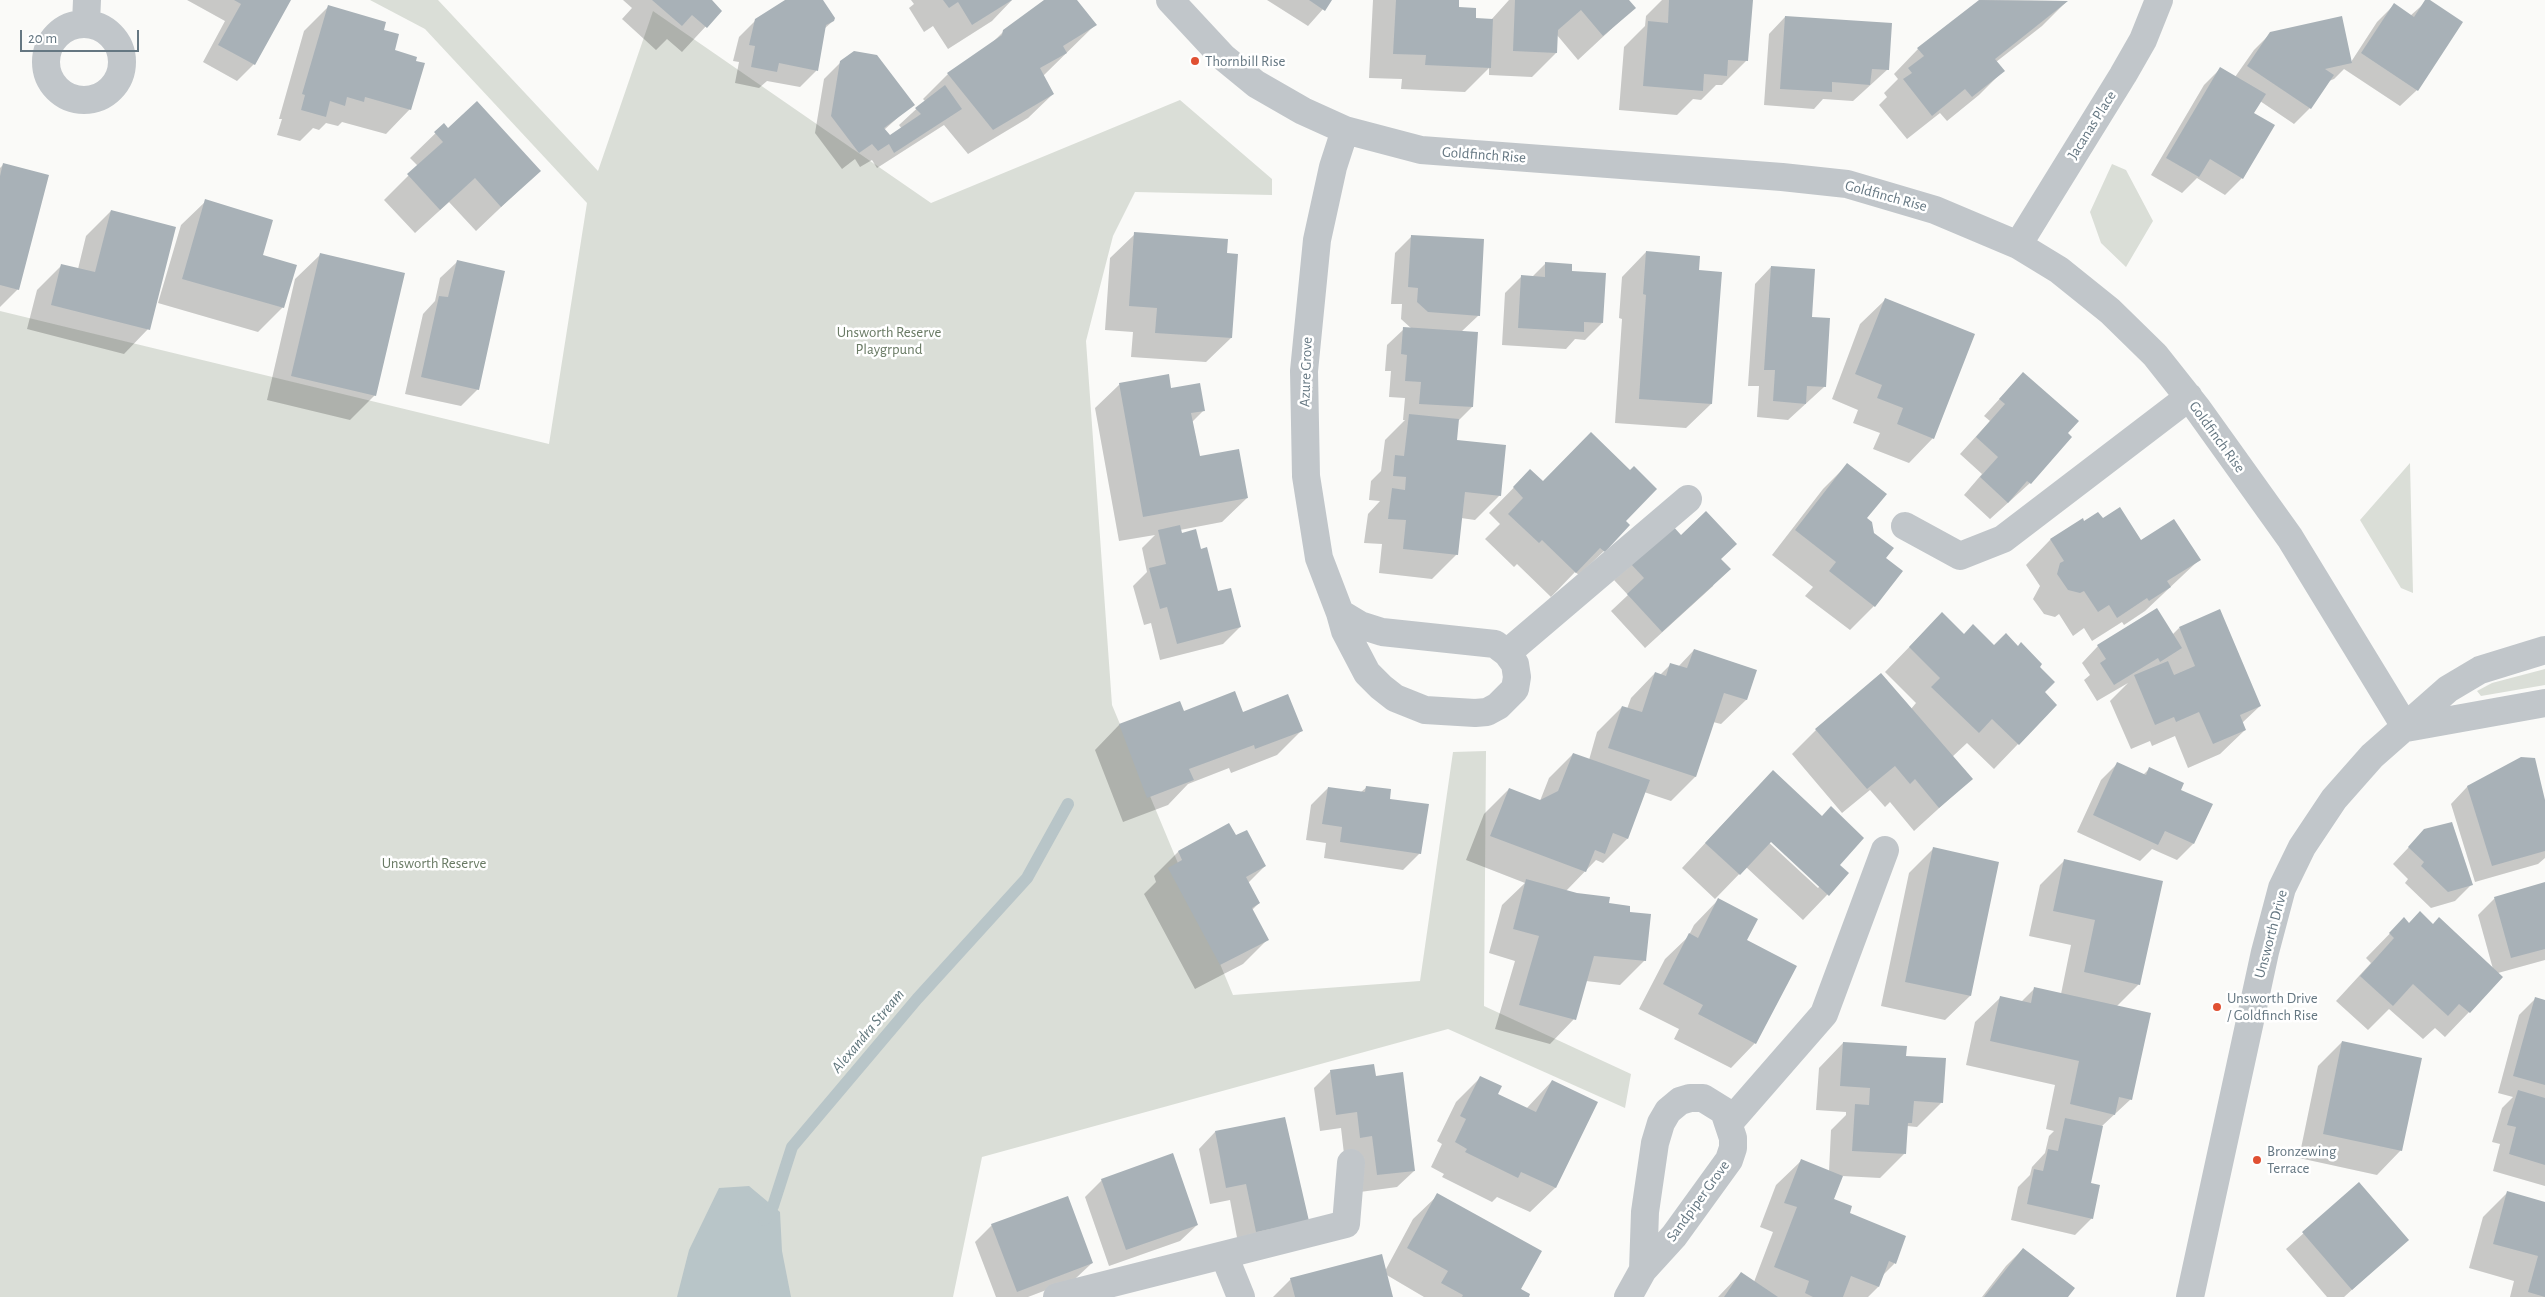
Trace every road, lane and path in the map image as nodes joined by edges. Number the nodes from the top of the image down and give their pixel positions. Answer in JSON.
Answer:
{"nodes":[{"id":1,"x":1170,"y":0,"type":"edge"},
{"id":2,"x":2159,"y":0,"type":"edge"},
{"id":3,"x":1345,"y":130,"type":"junction"},
{"id":4,"x":2018,"y":245,"type":"junction"},
{"id":5,"x":2189,"y":397,"type":"junction"},
{"id":6,"x":1688,"y":499,"type":"dead end"},
{"id":7,"x":1905,"y":526,"type":"dead end"},
{"id":8,"x":1340,"y":614,"type":"junction"},
{"id":9,"x":2545,"y":650,"type":"edge"},
{"id":10,"x":1507,"y":653,"type":"junction"},
{"id":11,"x":2545,"y":703,"type":"edge"},
{"id":12,"x":2406,"y":728,"type":"junction"},
{"id":13,"x":1885,"y":850,"type":"dead end"},
{"id":14,"x":1729,"y":1124,"type":"junction"},
{"id":15,"x":1351,"y":1163,"type":"dead end"},
{"id":16,"x":1224,"y":1255,"type":"junction"},
{"id":17,"x":1643,"y":1270,"type":"junction"},
{"id":18,"x":1057,"y":1297,"type":"edge"},
{"id":19,"x":1241,"y":1297,"type":"edge"},
{"id":20,"x":1628,"y":1297,"type":"edge"},
{"id":21,"x":2190,"y":1297,"type":"edge"}],
"edges":[{"from":1,"to":3,"type":"street","name":"Goldfinch Rise"},
{"from":2,"to":4,"type":"street","name":"Jacanas Place"},
{"from":3,"to":4,"type":"street","name":"Goldfinch Rise"},
{"from":3,"to":8,"type":"street","name":"Azure Grove"},
{"from":4,"to":5,"type":"street","name":"Goldfinch Rise"},
{"from":5,"to":7,"type":"street"},
{"from":5,"to":12,"type":"street","name":"Goldfinch Rise"},
{"from":6,"to":10,"type":"street"},
{"from":8,"to":10,"type":"street"},
{"from":8,"to":10,"type":"street","name":"Azure Grove"},
{"from":9,"to":12,"type":"street","name":"Unsworth Drive"},
{"from":11,"to":12,"type":"street","name":"Unsworth Drive"},
{"from":12,"to":21,"type":"street","name":"Unsworth Drive"},
{"from":13,"to":14,"type":"street"},
{"from":14,"to":17,"type":"street","name":"Sandpiper Grove"},
{"from":14,"to":17,"type":"street","name":"Sandpiper Grove"},
{"from":15,"to":16,"type":"street"},
{"from":16,"to":18,"type":"street"},
{"from":16,"to":19,"type":"street"},
{"from":17,"to":20,"type":"street","name":"Sandpiper Grove"}]}
